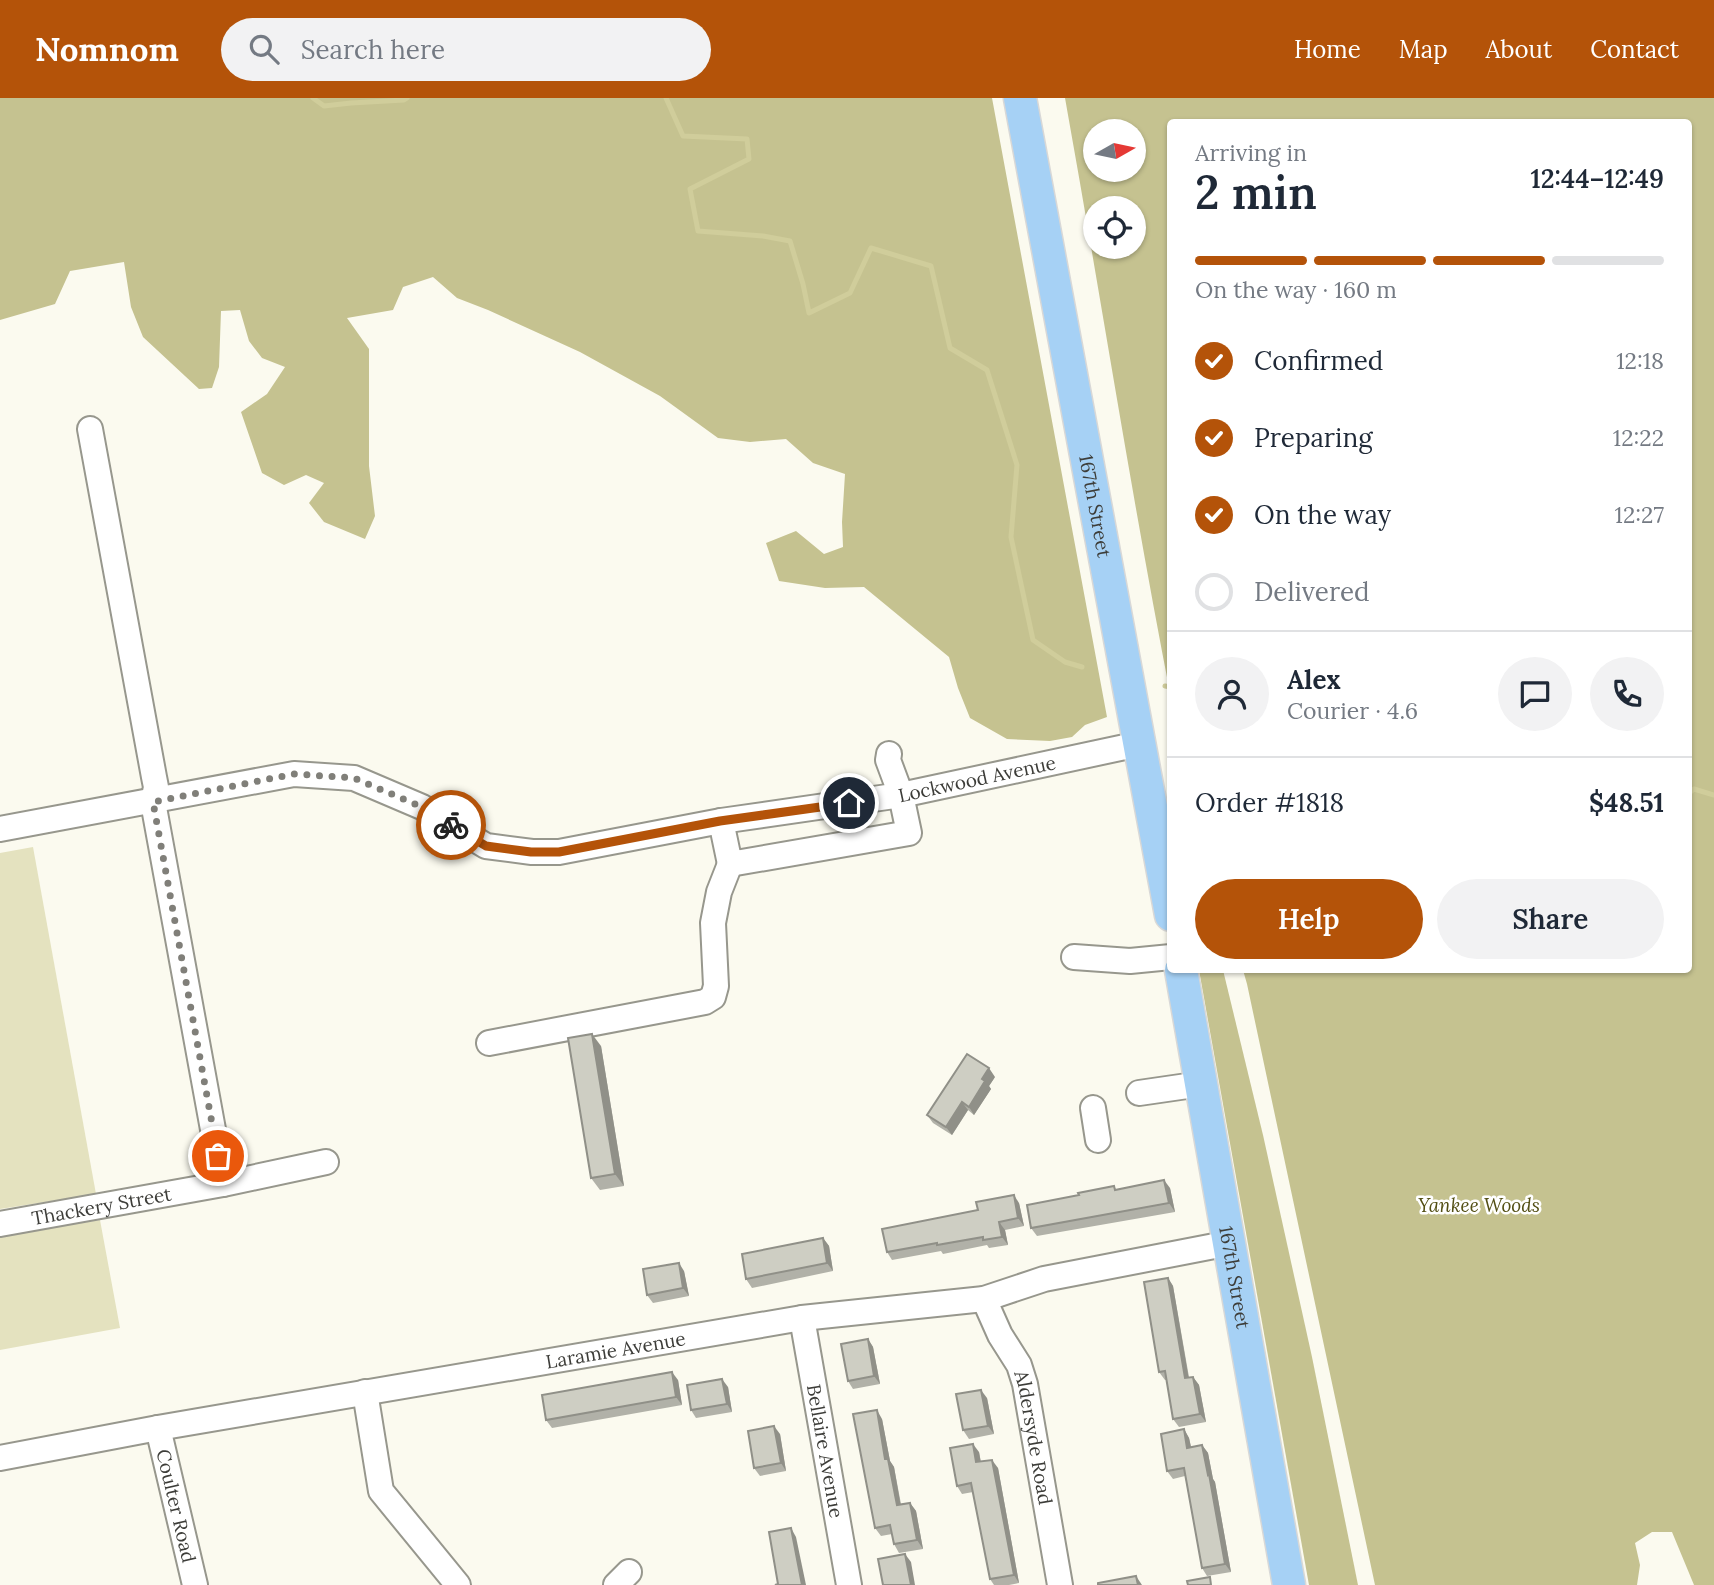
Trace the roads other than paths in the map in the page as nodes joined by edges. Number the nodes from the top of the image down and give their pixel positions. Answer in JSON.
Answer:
{"nodes":[{"id":1,"x":1020,"y":98,"type":"edge"},
{"id":2,"x":90,"y":429,"type":"dead end"},
{"id":3,"x":1139,"y":744,"type":"junction"},
{"id":4,"x":889,"y":754,"type":"dead end"},
{"id":5,"x":901,"y":796,"type":"junction"},
{"id":6,"x":153,"y":802,"type":"junction"},
{"id":7,"x":720,"y":821,"type":"junction"},
{"id":8,"x":0,"y":830,"type":"edge"},
{"id":9,"x":730,"y":864,"type":"junction"},
{"id":10,"x":1167,"y":894,"type":"edge"},
{"id":11,"x":1074,"y":957,"type":"dead end"},
{"id":12,"x":1167,"y":957,"type":"edge"},
{"id":13,"x":1182,"y":973,"type":"edge"},
{"id":14,"x":489,"y":1043,"type":"dead end"},
{"id":15,"x":1201,"y":1084,"type":"junction"},
{"id":16,"x":1139,"y":1093,"type":"dead end"},
{"id":17,"x":1093,"y":1108,"type":"dead end"},
{"id":18,"x":1098,"y":1140,"type":"dead end"},
{"id":19,"x":326,"y":1162,"type":"dead end"},
{"id":20,"x":223,"y":1184,"type":"junction"},
{"id":21,"x":0,"y":1224,"type":"edge"},
{"id":22,"x":1230,"y":1243,"type":"junction"},
{"id":23,"x":984,"y":1299,"type":"junction"},
{"id":24,"x":802,"y":1318,"type":"junction"},
{"id":25,"x":365,"y":1392,"type":"junction"},
{"id":26,"x":158,"y":1428,"type":"junction"},
{"id":27,"x":0,"y":1458,"type":"edge"},
{"id":28,"x":195,"y":1585,"type":"edge"},
{"id":29,"x":458,"y":1585,"type":"edge"},
{"id":30,"x":849,"y":1585,"type":"edge"},
{"id":31,"x":1060,"y":1585,"type":"edge"},
{"id":32,"x":1289,"y":1585,"type":"edge"}],
"edges":[{"from":1,"to":3,"type":"main road","name":"167th Street"},
{"from":2,"to":6,"type":"street"},
{"from":3,"to":5,"type":"street","name":"Lockwood Avenue"},
{"from":3,"to":10,"type":"main road","name":"167th Street"},
{"from":4,"to":5,"type":"street"},
{"from":5,"to":7,"type":"street","name":"Lockwood Avenue"},
{"from":5,"to":9,"type":"street"},
{"from":6,"to":7,"type":"street","name":"Lockwood Avenue"},
{"from":6,"to":8,"type":"street","name":"Lockwood Avenue"},
{"from":6,"to":20,"type":"street"},
{"from":7,"to":9,"type":"street"},
{"from":9,"to":14,"type":"street"},
{"from":11,"to":12,"type":"street"},
{"from":13,"to":15,"type":"main road","name":"167th Street"},
{"from":15,"to":16,"type":"street"},
{"from":15,"to":22,"type":"main road","name":"167th Street"},
{"from":17,"to":18,"type":"street"},
{"from":19,"to":20,"type":"street","name":"Thackery Street"},
{"from":20,"to":21,"type":"street","name":"Thackery Street"},
{"from":22,"to":23,"type":"street","name":"Laramie Avenue"},
{"from":22,"to":32,"type":"main road","name":"167th Street"},
{"from":23,"to":24,"type":"street","name":"Laramie Avenue"},
{"from":23,"to":31,"type":"street","name":"Aldersyde Road"},
{"from":24,"to":25,"type":"street","name":"Laramie Avenue"},
{"from":24,"to":30,"type":"street","name":"Bellaire Avenue"},
{"from":25,"to":26,"type":"street","name":"Laramie Avenue"},
{"from":25,"to":29,"type":"street"},
{"from":26,"to":27,"type":"street","name":"Laramie Avenue"},
{"from":26,"to":28,"type":"street","name":"Coulter Road"}]}
